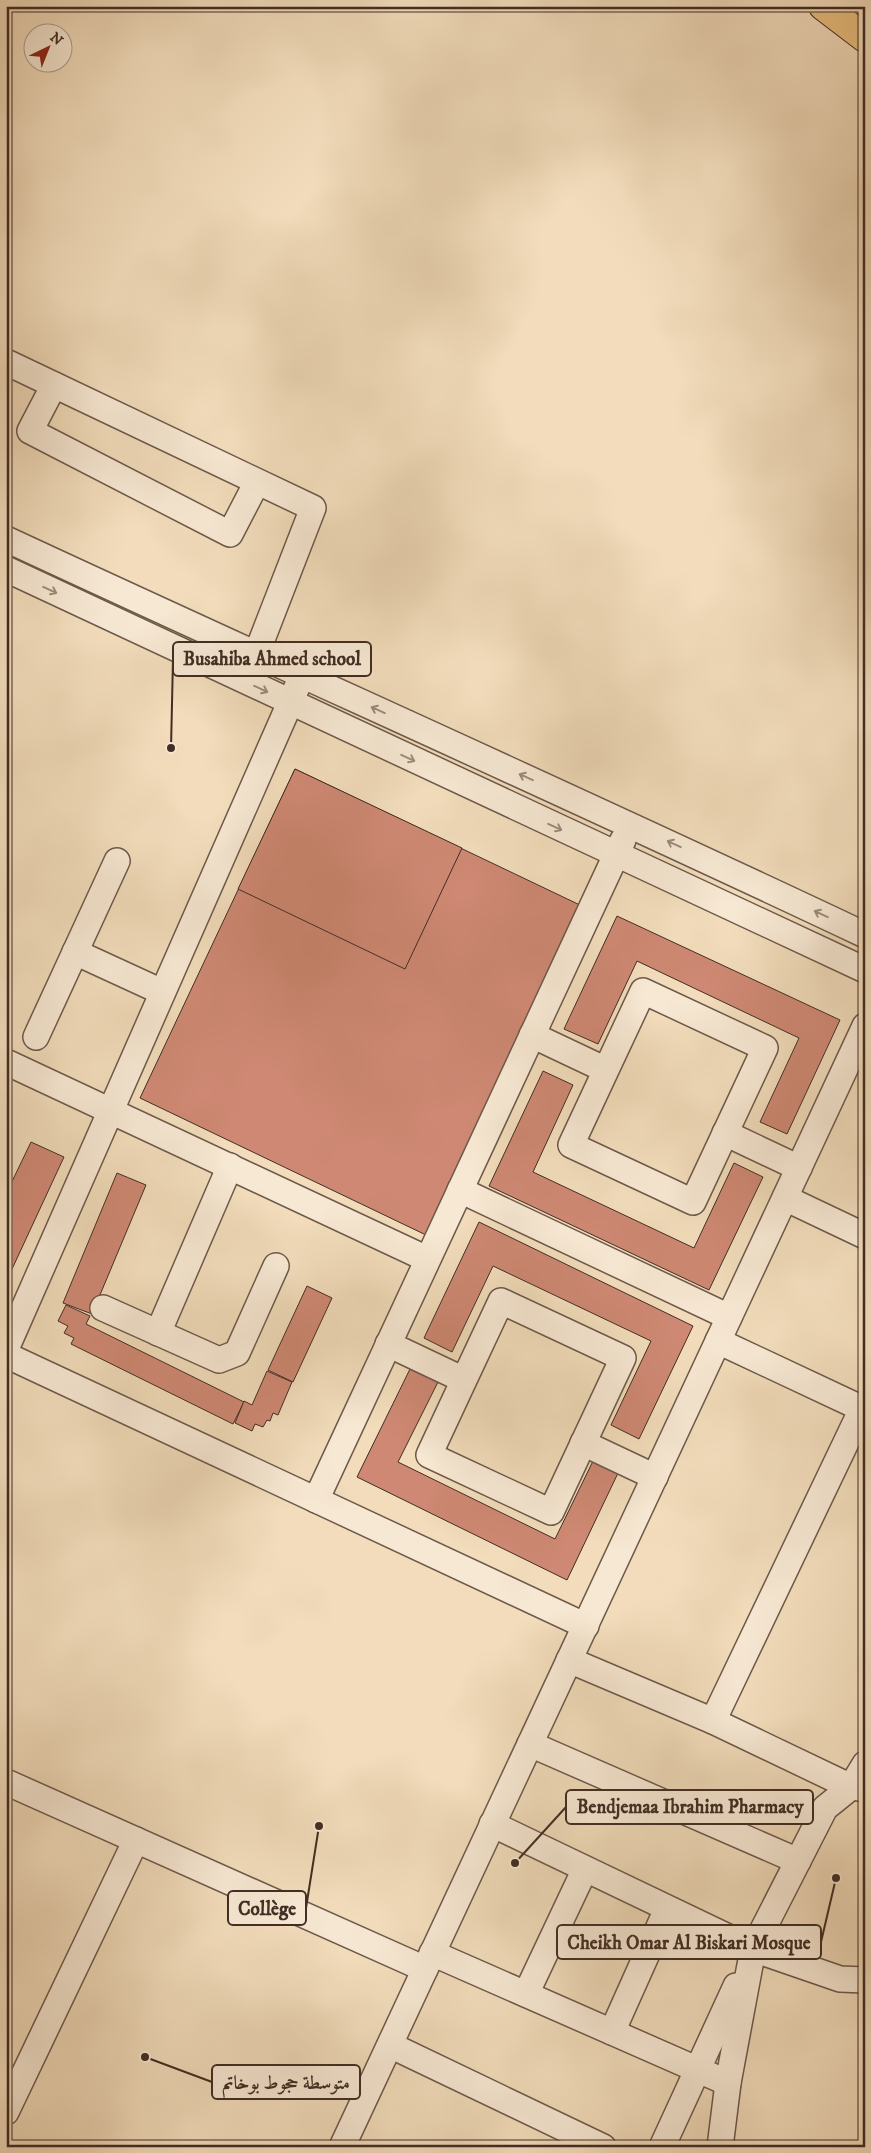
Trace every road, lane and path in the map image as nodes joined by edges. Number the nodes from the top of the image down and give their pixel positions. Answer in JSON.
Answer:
{"nodes":[{"id":1,"x":823,"y":6,"type":"edge"},
{"id":2,"x":865,"y":38,"type":"edge"},
{"id":3,"x":6,"y":362,"type":"edge"},
{"id":4,"x":54,"y":385,"type":"junction"},
{"id":5,"x":256,"y":482,"type":"junction"},
{"id":6,"x":6,"y":539,"type":"edge"},
{"id":7,"x":6,"y":569,"type":"edge"},
{"id":8,"x":256,"y":655,"type":"junction"},
{"id":9,"x":302,"y":676,"type":"junction"},
{"id":10,"x":290,"y":703,"type":"junction"},
{"id":11,"x":630,"y":824,"type":"junction"},
{"id":12,"x":616,"y":855,"type":"junction"},
{"id":13,"x":117,"y":861,"type":"dead end"},
{"id":14,"x":865,"y":935,"type":"edge"},
{"id":15,"x":75,"y":952,"type":"junction"},
{"id":16,"x":865,"y":970,"type":"edge"},
{"id":17,"x":162,"y":992,"type":"junction"},
{"id":18,"x":865,"y":1026,"type":"edge"},
{"id":19,"x":532,"y":1035,"type":"junction"},
{"id":20,"x":36,"y":1037,"type":"dead end"},
{"id":21,"x":6,"y":1062,"type":"edge"},
{"id":22,"x":606,"y":1070,"type":"junction"},
{"id":23,"x":110,"y":1111,"type":"junction"},
{"id":24,"x":725,"y":1133,"type":"junction"},
{"id":25,"x":230,"y":1166,"type":"junction"},
{"id":26,"x":799,"y":1168,"type":"junction"},
{"id":27,"x":460,"y":1190,"type":"junction"},
{"id":28,"x":784,"y":1198,"type":"junction"},
{"id":29,"x":865,"y":1236,"type":"edge"},
{"id":30,"x":427,"y":1259,"type":"junction"},
{"id":31,"x":276,"y":1266,"type":"dead end"},
{"id":32,"x":103,"y":1308,"type":"dead end"},
{"id":33,"x":729,"y":1317,"type":"junction"},
{"id":34,"x":158,"y":1333,"type":"junction"},
{"id":35,"x":718,"y":1341,"type":"junction"},
{"id":36,"x":388,"y":1344,"type":"junction"},
{"id":37,"x":6,"y":1349,"type":"edge"},
{"id":38,"x":6,"y":1355,"type":"edge"},
{"id":39,"x":464,"y":1380,"type":"junction"},
{"id":40,"x":863,"y":1409,"type":"edge"},
{"id":41,"x":583,"y":1443,"type":"junction"},
{"id":42,"x":655,"y":1477,"type":"junction"},
{"id":43,"x":316,"y":1500,"type":"junction"},
{"id":44,"x":586,"y":1626,"type":"junction"},
{"id":45,"x":569,"y":1660,"type":"junction"},
{"id":46,"x":713,"y":1721,"type":"junction"},
{"id":47,"x":530,"y":1744,"type":"junction"},
{"id":48,"x":865,"y":1764,"type":"edge"},
{"id":49,"x":6,"y":1782,"type":"edge"},
{"id":50,"x":858,"y":1788,"type":"edge"},
{"id":51,"x":492,"y":1824,"type":"junction"},
{"id":52,"x":136,"y":1840,"type":"junction"},
{"id":53,"x":798,"y":1861,"type":"junction"},
{"id":54,"x":585,"y":1869,"type":"junction"},
{"id":55,"x":667,"y":1908,"type":"junction"},
{"id":56,"x":752,"y":1949,"type":"junction"},
{"id":57,"x":429,"y":1961,"type":"junction"},
{"id":58,"x":865,"y":1980,"type":"edge"},
{"id":59,"x":526,"y":1994,"type":"junction"},
{"id":60,"x":612,"y":2032,"type":"junction"},
{"id":61,"x":390,"y":2044,"type":"junction"},
{"id":62,"x":699,"y":2070,"type":"junction"},
{"id":63,"x":728,"y":2084,"type":"junction"},
{"id":64,"x":8,"y":2102,"type":"edge"},
{"id":65,"x":342,"y":2147,"type":"edge"},
{"id":66,"x":603,"y":2147,"type":"edge"},
{"id":67,"x":662,"y":2147,"type":"edge"},
{"id":68,"x":720,"y":2147,"type":"edge"}],
"edges":[{"from":1,"to":2,"type":"highway"},
{"from":3,"to":4,"type":"street"},
{"from":4,"to":5,"type":"street"},
{"from":4,"to":5,"type":"street"},
{"from":5,"to":8,"type":"street"},
{"from":6,"to":8,"type":"street"},
{"from":7,"to":10,"type":"street","one_way":true},
{"from":8,"to":9,"type":"street"},
{"from":9,"to":10,"type":"street"},
{"from":11,"to":9,"type":"street","one_way":true},
{"from":10,"to":12,"type":"street","one_way":true},
{"from":10,"to":17,"type":"street"},
{"from":11,"to":12,"type":"street"},
{"from":14,"to":11,"type":"street","one_way":true},
{"from":12,"to":16,"type":"street"},
{"from":12,"to":19,"type":"street"},
{"from":13,"to":15,"type":"street"},
{"from":15,"to":17,"type":"street"},
{"from":15,"to":20,"type":"street"},
{"from":17,"to":23,"type":"street"},
{"from":18,"to":26,"type":"street"},
{"from":19,"to":22,"type":"street"},
{"from":19,"to":27,"type":"street"},
{"from":21,"to":23,"type":"street"},
{"from":22,"to":24,"type":"street"},
{"from":22,"to":24,"type":"street"},
{"from":23,"to":25,"type":"street"},
{"from":23,"to":37,"type":"street"},
{"from":24,"to":26,"type":"street"},
{"from":25,"to":30,"type":"street"},
{"from":25,"to":34,"type":"street"},
{"from":26,"to":28,"type":"street"},
{"from":27,"to":30,"type":"street"},
{"from":27,"to":33,"type":"street"},
{"from":28,"to":29,"type":"street"},
{"from":28,"to":33,"type":"street"},
{"from":30,"to":36,"type":"street"},
{"from":31,"to":34,"type":"street"},
{"from":32,"to":34,"type":"street"},
{"from":33,"to":35,"type":"street"},
{"from":35,"to":40,"type":"street"},
{"from":35,"to":42,"type":"street"},
{"from":36,"to":39,"type":"street"},
{"from":36,"to":43,"type":"street"},
{"from":38,"to":43,"type":"street"},
{"from":39,"to":41,"type":"street"},
{"from":39,"to":41,"type":"street"},
{"from":40,"to":46,"type":"street"},
{"from":41,"to":42,"type":"street"},
{"from":42,"to":44,"type":"street"},
{"from":43,"to":44,"type":"street"},
{"from":44,"to":45,"type":"street"},
{"from":45,"to":46,"type":"street"},
{"from":45,"to":47,"type":"street"},
{"from":46,"to":50,"type":"street"},
{"from":47,"to":51,"type":"street"},
{"from":47,"to":53,"type":"street"},
{"from":48,"to":50,"type":"street"},
{"from":49,"to":52,"type":"street"},
{"from":50,"to":53,"type":"street"},
{"from":51,"to":54,"type":"street"},
{"from":51,"to":57,"type":"street"},
{"from":52,"to":57,"type":"street"},
{"from":52,"to":64,"type":"street"},
{"from":53,"to":56,"type":"street"},
{"from":54,"to":55,"type":"street"},
{"from":54,"to":59,"type":"street"},
{"from":55,"to":56,"type":"street"},
{"from":55,"to":60,"type":"street"},
{"from":56,"to":58,"type":"street"},
{"from":56,"to":62,"type":"street"},
{"from":56,"to":63,"type":"street"},
{"from":57,"to":59,"type":"street"},
{"from":57,"to":61,"type":"street"},
{"from":59,"to":60,"type":"street"},
{"from":60,"to":62,"type":"street"},
{"from":61,"to":65,"type":"street"},
{"from":61,"to":66,"type":"street"},
{"from":62,"to":63,"type":"street"},
{"from":62,"to":67,"type":"street"},
{"from":63,"to":68,"type":"street"}]}
